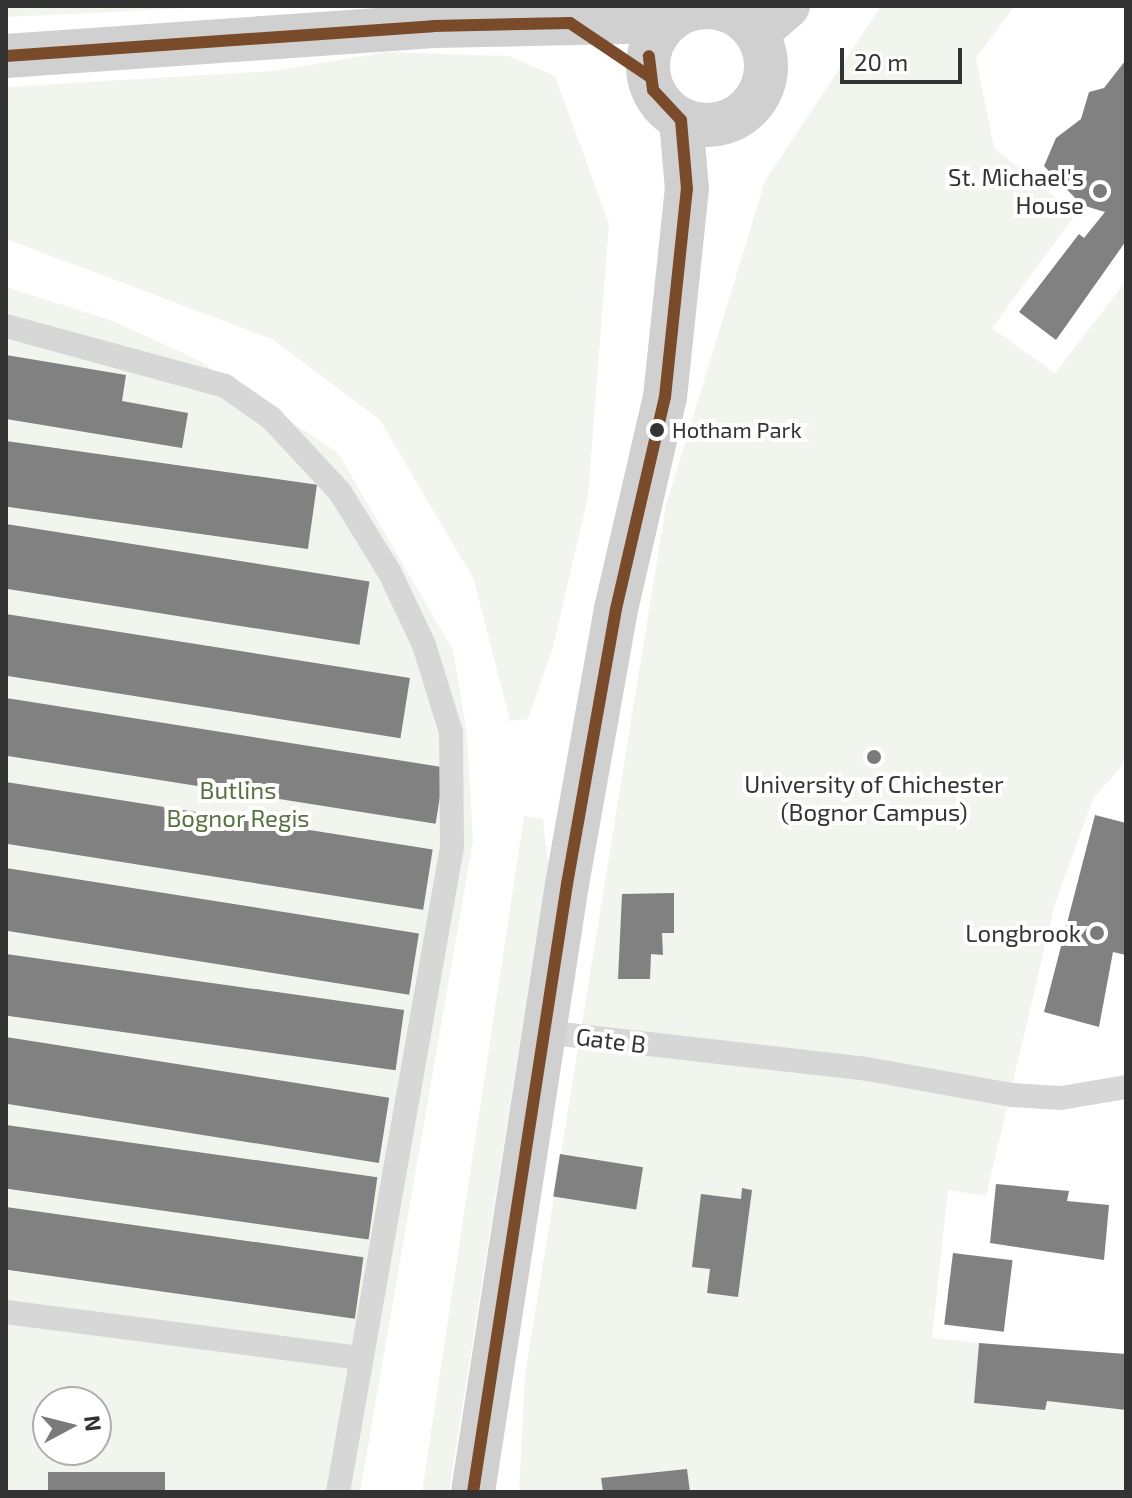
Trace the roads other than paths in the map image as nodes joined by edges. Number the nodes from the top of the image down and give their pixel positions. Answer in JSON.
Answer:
{"nodes":[{"id":1,"x":740,"y":11,"type":"edge"},
{"id":2,"x":669,"y":21,"type":"junction"},
{"id":3,"x":570,"y":23,"type":"junction"},
{"id":4,"x":6,"y":56,"type":"edge"},
{"id":5,"x":649,"y":76,"type":"junction"},
{"id":6,"x":699,"y":122,"type":"junction"},
{"id":7,"x":6,"y":326,"type":"edge"},
{"id":8,"x":543,"y":1032,"type":"junction"},
{"id":9,"x":1126,"y":1087,"type":"edge"},
{"id":10,"x":6,"y":1312,"type":"edge"},
{"id":11,"x":359,"y":1358,"type":"junction"},
{"id":12,"x":338,"y":1492,"type":"edge"},
{"id":13,"x":473,"y":1492,"type":"edge"}],
"edges":[{"from":1,"to":2,"type":"main road"},
{"from":1,"to":6,"type":"main road"},
{"from":2,"to":3,"type":"main road"},
{"from":2,"to":5,"type":"main road"},
{"from":3,"to":4,"type":"main road"},
{"from":3,"to":5,"type":"main road"},
{"from":5,"to":6,"type":"main road"},
{"from":6,"to":8,"type":"main road"},
{"from":7,"to":11,"type":"lane"},
{"from":8,"to":9,"type":"lane","name":"Gate B"},
{"from":8,"to":13,"type":"main road"},
{"from":10,"to":11,"type":"lane"},
{"from":11,"to":12,"type":"lane"}]}
